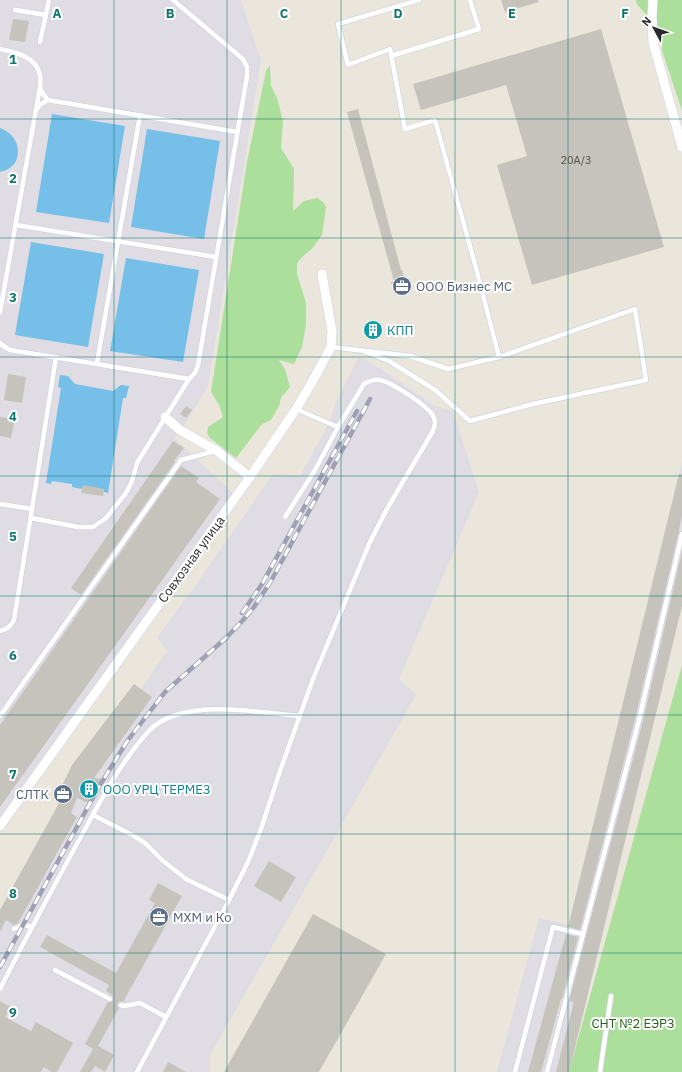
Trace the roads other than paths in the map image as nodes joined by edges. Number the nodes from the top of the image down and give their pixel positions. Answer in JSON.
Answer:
{"nodes":[{"id":1,"x":49,"y":0,"type":"edge"},
{"id":2,"x":173,"y":0,"type":"edge"},
{"id":3,"x":419,"y":0,"type":"edge"},
{"id":4,"x":470,"y":0,"type":"edge"},
{"id":5,"x":653,"y":0,"type":"edge"},
{"id":6,"x":15,"y":10,"type":"dead end"},
{"id":7,"x":46,"y":15,"type":"junction"},
{"id":8,"x":40,"y":42,"type":"dead end"},
{"id":9,"x":0,"y":49,"type":"edge"},
{"id":10,"x":391,"y":56,"type":"junction"},
{"id":11,"x":40,"y":88,"type":"junction"},
{"id":12,"x":48,"y":100,"type":"junction"},
{"id":13,"x":36,"y":111,"type":"junction"},
{"id":14,"x":140,"y":115,"type":"junction"},
{"id":15,"x":237,"y":132,"type":"junction"},
{"id":16,"x":682,"y":147,"type":"edge"},
{"id":17,"x":16,"y":225,"type":"junction"},
{"id":18,"x":118,"y":241,"type":"junction"},
{"id":19,"x":216,"y":257,"type":"junction"},
{"id":20,"x":322,"y":274,"type":"dead end"},
{"id":21,"x":0,"y":312,"type":"edge"},
{"id":22,"x":0,"y":342,"type":"edge"},
{"id":23,"x":330,"y":347,"type":"junction"},
{"id":24,"x":362,"y":350,"type":"junction"},
{"id":25,"x":56,"y":357,"type":"junction"},
{"id":26,"x":499,"y":357,"type":"junction"},
{"id":27,"x":97,"y":363,"type":"junction"},
{"id":28,"x":188,"y":379,"type":"junction"},
{"id":29,"x":296,"y":409,"type":"junction"},
{"id":30,"x":165,"y":417,"type":"junction"},
{"id":31,"x":338,"y":427,"type":"junction"},
{"id":32,"x":217,"y":451,"type":"junction"},
{"id":33,"x":250,"y":476,"type":"junction"},
{"id":34,"x":0,"y":504,"type":"edge"},
{"id":35,"x":32,"y":510,"type":"junction"},
{"id":36,"x":285,"y":517,"type":"dead end"},
{"id":37,"x":31,"y":518,"type":"junction"},
{"id":38,"x":682,"y":534,"type":"edge"},
{"id":39,"x":0,"y":631,"type":"edge"},
{"id":40,"x":0,"y":716,"type":"edge"},
{"id":41,"x":300,"y":716,"type":"junction"},
{"id":42,"x":93,"y":815,"type":"junction"},
{"id":43,"x":0,"y":826,"type":"edge"},
{"id":44,"x":229,"y":900,"type":"junction"},
{"id":45,"x":32,"y":927,"type":"junction"},
{"id":46,"x":14,"y":930,"type":"dead end"},
{"id":47,"x":582,"y":934,"type":"junction"},
{"id":48,"x":55,"y":970,"type":"dead end"},
{"id":49,"x":0,"y":989,"type":"edge"},
{"id":50,"x":612,"y":996,"type":"dead end"},
{"id":51,"x":110,"y":999,"type":"dead end"},
{"id":52,"x":121,"y":1005,"type":"dead end"},
{"id":53,"x":166,"y":1017,"type":"junction"},
{"id":54,"x":137,"y":1072,"type":"edge"},
{"id":55,"x":515,"y":1072,"type":"edge"},
{"id":56,"x":547,"y":1072,"type":"edge"},
{"id":57,"x":600,"y":1072,"type":"edge"}],
"edges":[{"from":1,"to":7,"type":"lane"},
{"from":2,"to":15,"type":"lane"},
{"from":3,"to":10,"type":"lane"},
{"from":4,"to":10,"type":"lane"},
{"from":5,"to":16,"type":"street"},
{"from":6,"to":7,"type":"lane"},
{"from":7,"to":8,"type":"lane"},
{"from":9,"to":11,"type":"lane"},
{"from":10,"to":26,"type":"lane"},
{"from":11,"to":12,"type":"lane"},
{"from":11,"to":13,"type":"lane"},
{"from":12,"to":13,"type":"lane"},
{"from":12,"to":14,"type":"lane"},
{"from":13,"to":17,"type":"lane"},
{"from":14,"to":15,"type":"lane"},
{"from":14,"to":18,"type":"lane"},
{"from":15,"to":19,"type":"lane"},
{"from":17,"to":18,"type":"lane"},
{"from":17,"to":21,"type":"lane"},
{"from":18,"to":19,"type":"lane"},
{"from":18,"to":27,"type":"lane"},
{"from":19,"to":28,"type":"lane"},
{"from":20,"to":23,"type":"street","name":"Совхозная улица"},
{"from":22,"to":25,"type":"lane"},
{"from":23,"to":24,"type":"lane"},
{"from":23,"to":29,"type":"street","name":"Совхозная улица"},
{"from":24,"to":26,"type":"lane"},
{"from":24,"to":26,"type":"lane"},
{"from":25,"to":27,"type":"lane"},
{"from":25,"to":35,"type":"lane"},
{"from":27,"to":28,"type":"lane"},
{"from":28,"to":30,"type":"lane"},
{"from":29,"to":31,"type":"lane"},
{"from":29,"to":33,"type":"street","name":"Совхозная улица"},
{"from":30,"to":32,"type":"street"},
{"from":30,"to":37,"type":"lane"},
{"from":31,"to":36,"type":"lane"},
{"from":31,"to":41,"type":"lane"},
{"from":32,"to":33,"type":"street"},
{"from":32,"to":40,"type":"lane"},
{"from":33,"to":43,"type":"street","name":"Совхозная улица"},
{"from":34,"to":35,"type":"lane"},
{"from":35,"to":37,"type":"lane"},
{"from":37,"to":39,"type":"lane"},
{"from":38,"to":47,"type":"lane"},
{"from":41,"to":42,"type":"lane"},
{"from":41,"to":44,"type":"lane"},
{"from":42,"to":44,"type":"lane"},
{"from":42,"to":45,"type":"lane"},
{"from":44,"to":53,"type":"lane"},
{"from":45,"to":46,"type":"lane"},
{"from":45,"to":49,"type":"lane"},
{"from":47,"to":55,"type":"lane"},
{"from":47,"to":56,"type":"lane"},
{"from":48,"to":51,"type":"lane"},
{"from":50,"to":57,"type":"lane"},
{"from":52,"to":53,"type":"lane"},
{"from":53,"to":54,"type":"lane"}]}
